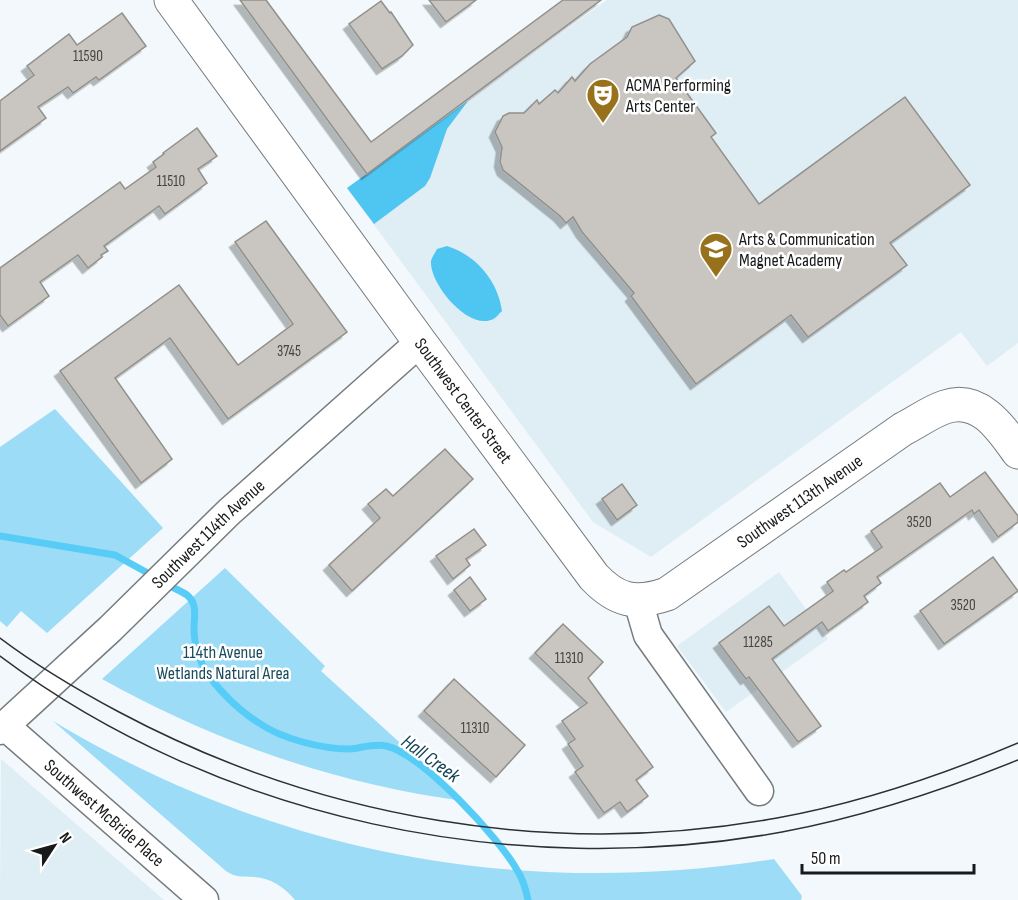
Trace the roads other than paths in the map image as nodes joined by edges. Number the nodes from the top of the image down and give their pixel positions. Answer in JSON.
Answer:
{"nodes":[{"id":1,"x":171,"y":0,"type":"edge"},
{"id":2,"x":420,"y":342,"type":"junction"},
{"id":3,"x":1018,"y":452,"type":"edge"},
{"id":4,"x":638,"y":601,"type":"junction"},
{"id":5,"x":2,"y":728,"type":"edge"},
{"id":6,"x":759,"y":791,"type":"dead end"},
{"id":7,"x":204,"y":900,"type":"edge"}],
"edges":[{"from":1,"to":2,"type":"street","name":"Southwest Center Street"},
{"from":2,"to":4,"type":"street","name":"Southwest Center Street"},
{"from":2,"to":5,"type":"street","name":"Southwest 114th Avenue"},
{"from":3,"to":4,"type":"street","name":"Southwest 113th Avenue"},
{"from":4,"to":6,"type":"street"},
{"from":5,"to":7,"type":"street","name":"Southwest McBride Place"}]}
